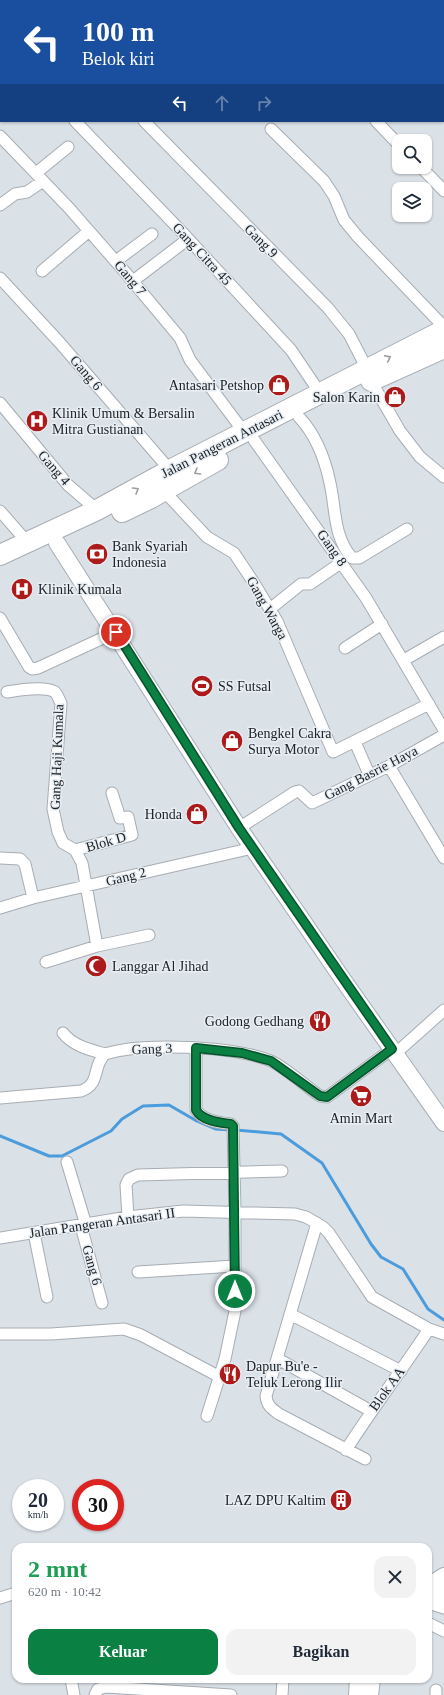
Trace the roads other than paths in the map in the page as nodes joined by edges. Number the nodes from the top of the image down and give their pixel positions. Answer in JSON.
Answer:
{"nodes":[{"id":1,"x":77,"y":122,"type":"edge"},
{"id":2,"x":145,"y":122,"type":"edge"},
{"id":3,"x":377,"y":122,"type":"edge"},
{"id":4,"x":271,"y":129,"type":"dead end"},
{"id":5,"x":0,"y":136,"type":"edge"},
{"id":6,"x":392,"y":138,"type":"edge"},
{"id":7,"x":68,"y":147,"type":"dead end"},
{"id":8,"x":428,"y":174,"type":"edge"},
{"id":9,"x":39,"y":177,"type":"junction"},
{"id":10,"x":444,"y":191,"type":"edge"},
{"id":11,"x":0,"y":204,"type":"edge"},
{"id":12,"x":89,"y":231,"type":"junction"},
{"id":13,"x":152,"y":234,"type":"dead end"},
{"id":14,"x":188,"y":239,"type":"junction"},
{"id":15,"x":116,"y":261,"type":"junction"},
{"id":16,"x":42,"y":271,"type":"dead end"},
{"id":17,"x":0,"y":278,"type":"edge"},
{"id":18,"x":133,"y":281,"type":"junction"},
{"id":19,"x":444,"y":327,"type":"edge"},
{"id":20,"x":444,"y":330,"type":"edge"},
{"id":21,"x":444,"y":348,"type":"edge"},
{"id":22,"x":369,"y":375,"type":"junction"},
{"id":23,"x":320,"y":393,"type":"junction"},
{"id":24,"x":0,"y":403,"type":"edge"},
{"id":25,"x":299,"y":417,"type":"junction"},
{"id":26,"x":249,"y":436,"type":"junction"},
{"id":27,"x":170,"y":470,"type":"junction"},
{"id":28,"x":444,"y":477,"type":"edge"},
{"id":29,"x":164,"y":491,"type":"junction"},
{"id":30,"x":97,"y":510,"type":"junction"},
{"id":31,"x":0,"y":511,"type":"edge"},
{"id":32,"x":407,"y":529,"type":"dead end"},
{"id":33,"x":28,"y":543,"type":"junction"},
{"id":34,"x":57,"y":543,"type":"junction"},
{"id":35,"x":0,"y":555,"type":"edge"},
{"id":36,"x":342,"y":562,"type":"junction"},
{"id":37,"x":0,"y":569,"type":"edge"},
{"id":38,"x":270,"y":609,"type":"junction"},
{"id":39,"x":0,"y":618,"type":"edge"},
{"id":40,"x":382,"y":624,"type":"junction"},
{"id":41,"x":116,"y":632,"type":"junction"},
{"id":42,"x":444,"y":637,"type":"edge"},
{"id":43,"x":345,"y":648,"type":"dead end"},
{"id":44,"x":404,"y":660,"type":"junction"},
{"id":45,"x":7,"y":692,"type":"dead end"},
{"id":46,"x":429,"y":704,"type":"junction"},
{"id":47,"x":444,"y":730,"type":"edge"},
{"id":48,"x":444,"y":735,"type":"edge"},
{"id":49,"x":355,"y":742,"type":"junction"},
{"id":50,"x":389,"y":766,"type":"junction"},
{"id":51,"x":369,"y":774,"type":"junction"},
{"id":52,"x":112,"y":793,"type":"dead end"},
{"id":53,"x":239,"y":828,"type":"junction"},
{"id":54,"x":253,"y":848,"type":"junction"},
{"id":55,"x":75,"y":850,"type":"junction"},
{"id":56,"x":0,"y":858,"type":"edge"},
{"id":57,"x":444,"y":858,"type":"edge"},
{"id":58,"x":86,"y":887,"type":"junction"},
{"id":59,"x":33,"y":898,"type":"junction"},
{"id":60,"x":0,"y":908,"type":"edge"},
{"id":61,"x":149,"y":935,"type":"dead end"},
{"id":62,"x":97,"y":946,"type":"junction"},
{"id":63,"x":46,"y":962,"type":"dead end"},
{"id":64,"x":444,"y":1010,"type":"edge"},
{"id":65,"x":63,"y":1033,"type":"dead end"},
{"id":66,"x":196,"y":1048,"type":"junction"},
{"id":67,"x":394,"y":1051,"type":"junction"},
{"id":68,"x":104,"y":1056,"type":"junction"},
{"id":69,"x":0,"y":1098,"type":"edge"},
{"id":70,"x":444,"y":1123,"type":"edge"},
{"id":71,"x":68,"y":1162,"type":"dead end"},
{"id":72,"x":234,"y":1172,"type":"junction"},
{"id":73,"x":282,"y":1172,"type":"dead end"},
{"id":74,"x":235,"y":1211,"type":"junction"},
{"id":75,"x":128,"y":1217,"type":"junction"},
{"id":76,"x":317,"y":1223,"type":"junction"},
{"id":77,"x":84,"y":1225,"type":"junction"},
{"id":78,"x":34,"y":1233,"type":"junction"},
{"id":79,"x":0,"y":1238,"type":"edge"},
{"id":80,"x":235,"y":1266,"type":"junction"},
{"id":81,"x":138,"y":1272,"type":"dead end"},
{"id":82,"x":47,"y":1297,"type":"dead end"},
{"id":83,"x":102,"y":1303,"type":"dead end"},
{"id":84,"x":290,"y":1314,"type":"junction"},
{"id":85,"x":429,"y":1330,"type":"junction"},
{"id":86,"x":0,"y":1334,"type":"edge"},
{"id":87,"x":444,"y":1334,"type":"edge"},
{"id":88,"x":278,"y":1359,"type":"junction"},
{"id":89,"x":401,"y":1371,"type":"junction"},
{"id":90,"x":220,"y":1377,"type":"junction"},
{"id":91,"x":371,"y":1411,"type":"junction"},
{"id":92,"x":207,"y":1416,"type":"dead end"},
{"id":93,"x":346,"y":1450,"type":"junction"},
{"id":94,"x":366,"y":1459,"type":"dead end"},
{"id":95,"x":444,"y":1576,"type":"edge"},
{"id":96,"x":432,"y":1584,"type":"edge"},
{"id":97,"x":444,"y":1593,"type":"edge"},
{"id":98,"x":12,"y":1594,"type":"edge"},
{"id":99,"x":0,"y":1598,"type":"edge"},
{"id":100,"x":432,"y":1600,"type":"edge"},
{"id":101,"x":432,"y":1604,"type":"edge"},
{"id":102,"x":444,"y":1608,"type":"edge"},
{"id":103,"x":432,"y":1625,"type":"edge"},
{"id":104,"x":444,"y":1631,"type":"edge"},
{"id":105,"x":72,"y":1683,"type":"edge"},
{"id":106,"x":282,"y":1683,"type":"edge"},
{"id":107,"x":358,"y":1683,"type":"edge"},
{"id":108,"x":372,"y":1683,"type":"edge"},
{"id":109,"x":155,"y":1693,"type":"edge"},
{"id":110,"x":74,"y":1695,"type":"edge"},
{"id":111,"x":94,"y":1695,"type":"edge"},
{"id":112,"x":217,"y":1695,"type":"edge"},
{"id":113,"x":231,"y":1695,"type":"edge"},
{"id":114,"x":282,"y":1695,"type":"edge"},
{"id":115,"x":357,"y":1695,"type":"edge"},
{"id":116,"x":370,"y":1695,"type":"edge"}],
"edges":[{"from":1,"to":14,"type":"street","name":"Gang Citra 45"},
{"from":2,"to":22,"type":"street","name":"Gang 9"},
{"from":3,"to":6,"type":"street"},
{"from":4,"to":19,"type":"street"},
{"from":5,"to":9,"type":"street","name":"Gang 7"},
{"from":7,"to":9,"type":"street"},
{"from":8,"to":10,"type":"street"},
{"from":9,"to":11,"type":"street"},
{"from":9,"to":12,"type":"street","name":"Gang 7"},
{"from":12,"to":15,"type":"street","name":"Gang 7"},
{"from":12,"to":16,"type":"street"},
{"from":13,"to":15,"type":"street"},
{"from":14,"to":18,"type":"street"},
{"from":14,"to":23,"type":"street","name":"Gang Citra 45"},
{"from":15,"to":18,"type":"street","name":"Gang 7"},
{"from":17,"to":27,"type":"street","name":"Gang 6"},
{"from":18,"to":26,"type":"street","name":"Gang 7"},
{"from":22,"to":20,"type":"highway","name":"Jalan Pangeran Antasari","one_way":true},
{"from":21,"to":22,"type":"highway","name":"Jalan Pangeran Antasari"},
{"from":22,"to":23,"type":"highway","name":"Jalan Pangeran Antasari"},
{"from":22,"to":25,"type":"highway","name":"Jalan Pangeran Antasari"},
{"from":22,"to":28,"type":"street","name":"Gang 9"},
{"from":23,"to":26,"type":"highway","name":"Jalan Pangeran Antasari"},
{"from":24,"to":30,"type":"street","name":"Gang 4"},
{"from":25,"to":26,"type":"highway","name":"Jalan Pangeran Antasari"},
{"from":25,"to":32,"type":"street"},
{"from":26,"to":27,"type":"highway","name":"Jalan Pangeran Antasari"},
{"from":26,"to":29,"type":"highway","name":"Jalan Pangeran Antasari","one_way":true},
{"from":26,"to":36,"type":"street","name":"Gang 8"},
{"from":30,"to":27,"type":"highway","name":"Jalan Pangeran Antasari","one_way":true},
{"from":29,"to":34,"type":"highway","name":"Jalan Pangeran Antasari"},
{"from":29,"to":38,"type":"street","name":"Gang Warga"},
{"from":30,"to":33,"type":"highway","name":"Jalan Pangeran Antasari"},
{"from":31,"to":33,"type":"street"},
{"from":33,"to":35,"type":"highway","name":"Jalan Pangeran Antasari"},
{"from":34,"to":37,"type":"highway","name":"Jalan Pangeran Antasari"},
{"from":34,"to":41,"type":"street"},
{"from":36,"to":38,"type":"street"},
{"from":36,"to":40,"type":"street","name":"Gang 8"},
{"from":38,"to":49,"type":"street","name":"Gang Warga"},
{"from":39,"to":41,"type":"street"},
{"from":40,"to":43,"type":"street"},
{"from":40,"to":44,"type":"street","name":"Gang 8"},
{"from":41,"to":53,"type":"street"},
{"from":42,"to":44,"type":"street"},
{"from":44,"to":46,"type":"street","name":"Gang 8"},
{"from":45,"to":55,"type":"street","name":"Gang Haji Kumala"},
{"from":46,"to":47,"type":"street","name":"Gang 8"},
{"from":46,"to":49,"type":"street"},
{"from":48,"to":50,"type":"street","name":"Gang Basrie Haya"},
{"from":49,"to":51,"type":"street"},
{"from":50,"to":51,"type":"street","name":"Gang Basrie Haya"},
{"from":50,"to":57,"type":"street"},
{"from":51,"to":53,"type":"street","name":"Gang Basrie Haya"},
{"from":52,"to":55,"type":"street","name":"Blok D"},
{"from":53,"to":54,"type":"street"},
{"from":54,"to":58,"type":"street","name":"Gang 2"},
{"from":54,"to":67,"type":"street"},
{"from":55,"to":58,"type":"street","name":"Gang Haji Kumala"},
{"from":56,"to":59,"type":"street"},
{"from":58,"to":59,"type":"street","name":"Gang 2"},
{"from":58,"to":62,"type":"street","name":"Gang Haji Kumala"},
{"from":59,"to":60,"type":"street","name":"Gang 2"},
{"from":61,"to":62,"type":"street"},
{"from":62,"to":63,"type":"street"},
{"from":64,"to":67,"type":"street"},
{"from":65,"to":68,"type":"street"},
{"from":66,"to":67,"type":"street","name":"Gang 3"},
{"from":66,"to":68,"type":"street","name":"Gang 3"},
{"from":66,"to":72,"type":"street"},
{"from":67,"to":70,"type":"street"},
{"from":68,"to":69,"type":"street"},
{"from":71,"to":77,"type":"street","name":"Gang 6"},
{"from":72,"to":73,"type":"street"},
{"from":72,"to":74,"type":"street"},
{"from":72,"to":75,"type":"street"},
{"from":74,"to":75,"type":"street","name":"Jalan Pangeran Antasari II"},
{"from":74,"to":76,"type":"street","name":"Jalan Pangeran Antasari II"},
{"from":74,"to":80,"type":"street"},
{"from":75,"to":77,"type":"street","name":"Jalan Pangeran Antasari II"},
{"from":76,"to":84,"type":"street"},
{"from":76,"to":85,"type":"street","name":"Jalan Pangeran Antasari II"},
{"from":77,"to":78,"type":"street","name":"Jalan Pangeran Antasari II"},
{"from":77,"to":83,"type":"street","name":"Gang 6"},
{"from":78,"to":79,"type":"street","name":"Jalan Pangeran Antasari II"},
{"from":78,"to":82,"type":"street"},
{"from":80,"to":81,"type":"street"},
{"from":80,"to":90,"type":"street"},
{"from":84,"to":88,"type":"street"},
{"from":84,"to":89,"type":"street"},
{"from":85,"to":87,"type":"street","name":"Jalan Pangeran Antasari II"},
{"from":85,"to":89,"type":"street","name":"Blok AA"},
{"from":86,"to":90,"type":"street"},
{"from":88,"to":91,"type":"street"},
{"from":88,"to":93,"type":"street"},
{"from":89,"to":91,"type":"street","name":"Blok AA"},
{"from":90,"to":92,"type":"street"},
{"from":91,"to":93,"type":"street","name":"Blok AA"},
{"from":93,"to":94,"type":"street"},
{"from":95,"to":96,"type":"street"},
{"from":97,"to":100,"type":"street"},
{"from":98,"to":99,"type":"street"},
{"from":101,"to":102,"type":"street"},
{"from":103,"to":104,"type":"street"},
{"from":105,"to":110,"type":"street"},
{"from":106,"to":114,"type":"street"},
{"from":107,"to":115,"type":"street"},
{"from":108,"to":116,"type":"street"},
{"from":109,"to":111,"type":"street"},
{"from":109,"to":112,"type":"street"},
{"from":112,"to":113,"type":"street"}]}
